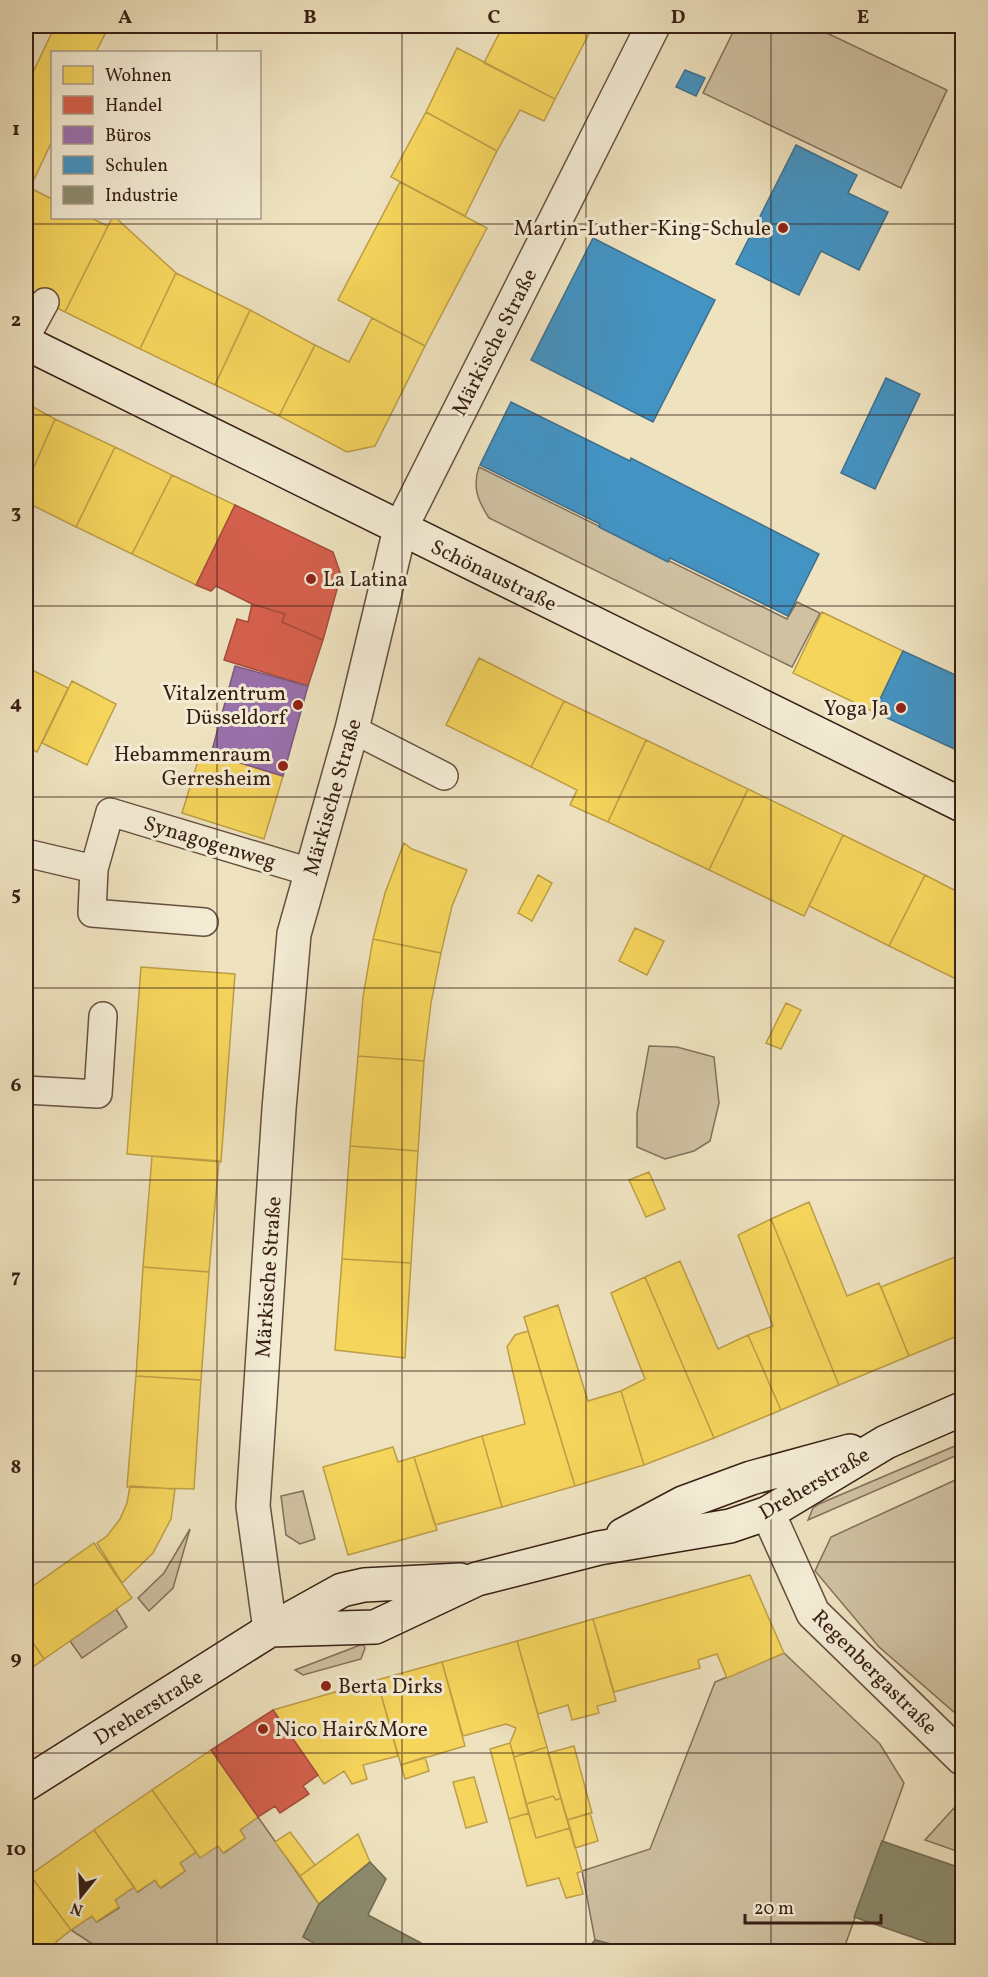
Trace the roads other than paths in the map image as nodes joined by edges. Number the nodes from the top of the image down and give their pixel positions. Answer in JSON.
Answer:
{"nodes":[{"id":1,"x":653,"y":26,"type":"edge"},
{"id":2,"x":45,"y":302,"type":"dead end"},
{"id":3,"x":26,"y":338,"type":"edge"},
{"id":4,"x":26,"y":343,"type":"edge"},
{"id":5,"x":400,"y":529,"type":"junction"},
{"id":6,"x":352,"y":729,"type":"junction"},
{"id":7,"x":444,"y":776,"type":"dead end"},
{"id":8,"x":963,"y":805,"type":"edge"},
{"id":9,"x":26,"y":853,"type":"edge"},
{"id":10,"x":94,"y":869,"type":"junction"},
{"id":11,"x":310,"y":872,"type":"junction"},
{"id":12,"x":204,"y":922,"type":"dead end"},
{"id":13,"x":103,"y":1016,"type":"dead end"},
{"id":14,"x":26,"y":1090,"type":"edge"},
{"id":15,"x":963,"y":1409,"type":"edge"},
{"id":16,"x":886,"y":1442,"type":"junction"},
{"id":17,"x":768,"y":1513,"type":"junction"},
{"id":18,"x":599,"y":1548,"type":"junction"},
{"id":19,"x":270,"y":1630,"type":"junction"},
{"id":20,"x":963,"y":1758,"type":"edge"},
{"id":21,"x":26,"y":1784,"type":"edge"}],
"edges":[{"from":1,"to":5,"type":"street","name":"Märkische Straße"},
{"from":2,"to":3,"type":"lane"},
{"from":4,"to":5,"type":"street","name":"Schönaustraße"},
{"from":5,"to":6,"type":"street","name":"Märkische Straße"},
{"from":5,"to":8,"type":"street","name":"Schönaustraße"},
{"from":6,"to":7,"type":"lane"},
{"from":6,"to":11,"type":"street","name":"Märkische Straße"},
{"from":9,"to":10,"type":"lane"},
{"from":10,"to":11,"type":"lane","name":"Synagogenweg"},
{"from":10,"to":12,"type":"lane"},
{"from":11,"to":19,"type":"street","name":"Märkische Straße"},
{"from":13,"to":14,"type":"lane"},
{"from":15,"to":16,"type":"street","name":"Dreherstraße"},
{"from":16,"to":17,"type":"street","name":"Dreherstraße"},
{"from":16,"to":18,"type":"street","name":"Dreherstraße"},
{"from":17,"to":18,"type":"street","name":"Dreherstraße"},
{"from":17,"to":20,"type":"street","name":"Regenbergastraße"},
{"from":18,"to":19,"type":"street","name":"Dreherstraße"},
{"from":19,"to":21,"type":"street","name":"Dreherstraße"}]}
